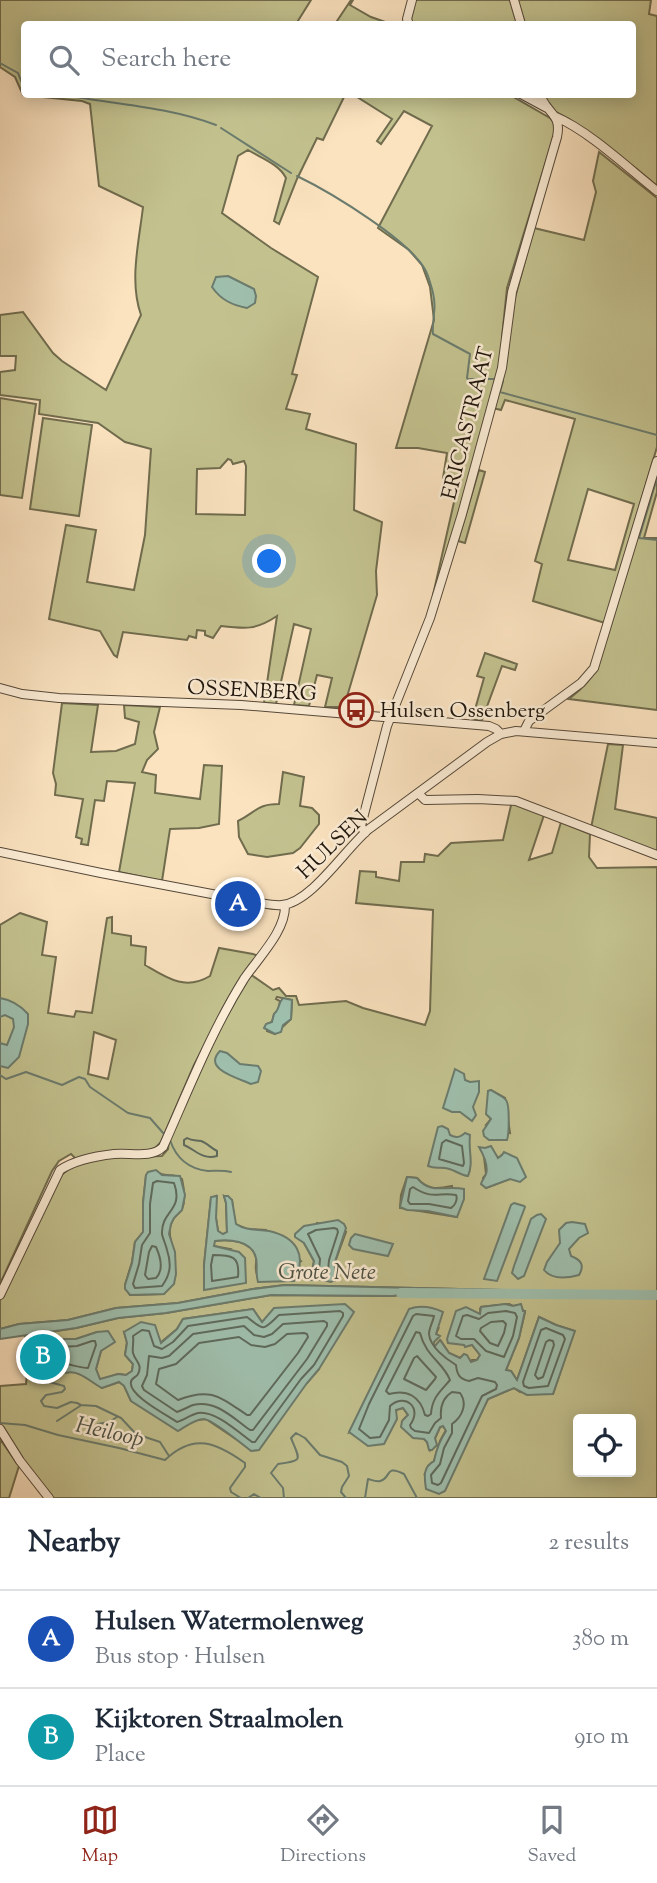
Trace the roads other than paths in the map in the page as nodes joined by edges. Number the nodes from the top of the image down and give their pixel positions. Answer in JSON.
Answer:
{"nodes":[{"id":1,"x":412,"y":0,"type":"edge"},
{"id":2,"x":514,"y":0,"type":"edge"},
{"id":3,"x":408,"y":21,"type":"edge"},
{"id":4,"x":520,"y":21,"type":"edge"},
{"id":5,"x":529,"y":98,"type":"edge"},
{"id":6,"x":542,"y":98,"type":"edge"},
{"id":7,"x":547,"y":108,"type":"junction"},
{"id":8,"x":556,"y":117,"type":"junction"},
{"id":9,"x":657,"y":191,"type":"edge"},
{"id":10,"x":657,"y":461,"type":"edge"},
{"id":11,"x":0,"y":688,"type":"edge"},
{"id":12,"x":391,"y":718,"type":"junction"},
{"id":13,"x":524,"y":731,"type":"junction"},
{"id":14,"x":501,"y":734,"type":"junction"},
{"id":15,"x":657,"y":743,"type":"edge"},
{"id":16,"x":418,"y":793,"type":"junction"},
{"id":17,"x":365,"y":833,"type":"junction"},
{"id":18,"x":0,"y":852,"type":"edge"},
{"id":19,"x":657,"y":855,"type":"edge"},
{"id":20,"x":285,"y":905,"type":"junction"},
{"id":21,"x":0,"y":1295,"type":"edge"},
{"id":22,"x":0,"y":1429,"type":"edge"},
{"id":23,"x":50,"y":1498,"type":"edge"}],
"edges":[{"from":1,"to":3,"type":"street"},
{"from":2,"to":4,"type":"street"},
{"from":5,"to":7,"type":"street"},
{"from":6,"to":7,"type":"street"},
{"from":7,"to":8,"type":"street"},
{"from":8,"to":9,"type":"street"},
{"from":8,"to":12,"type":"street","name":"ERICASTRAAT"},
{"from":10,"to":13,"type":"street"},
{"from":11,"to":12,"type":"street","name":"OSSENBERG"},
{"from":12,"to":14,"type":"street","name":"OSSENBERG"},
{"from":12,"to":17,"type":"street","name":"ERICASTRAAT"},
{"from":13,"to":14,"type":"street"},
{"from":13,"to":15,"type":"street"},
{"from":14,"to":16,"type":"street","name":"HULSEN"},
{"from":16,"to":17,"type":"street","name":"HULSEN"},
{"from":16,"to":19,"type":"street"},
{"from":17,"to":20,"type":"street","name":"HULSEN"},
{"from":18,"to":20,"type":"street"},
{"from":20,"to":21,"type":"street"},
{"from":22,"to":23,"type":"street"}]}
